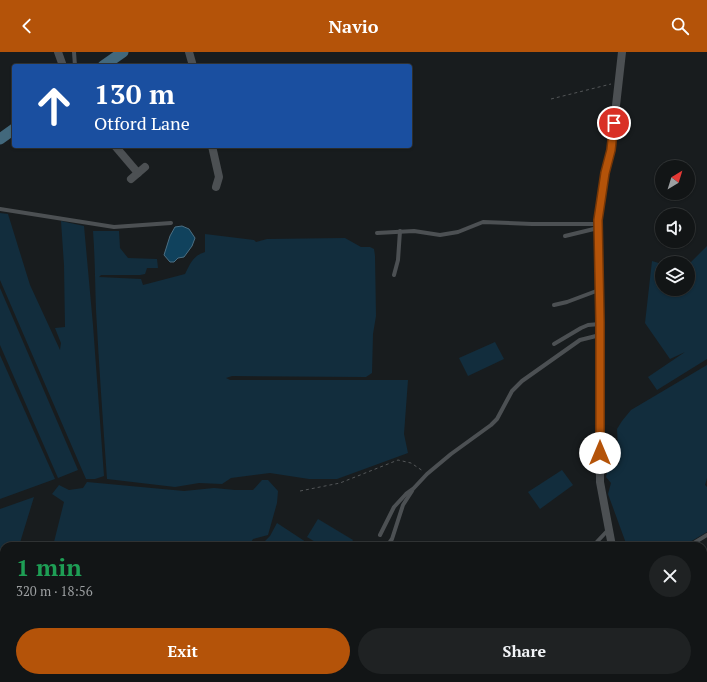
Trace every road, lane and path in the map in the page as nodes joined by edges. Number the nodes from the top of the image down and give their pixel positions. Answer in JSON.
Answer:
{"nodes":[{"id":1,"x":58,"y":52,"type":"edge"},
{"id":2,"x":74,"y":52,"type":"edge"},
{"id":3,"x":123,"y":52,"type":"edge"},
{"id":4,"x":189,"y":52,"type":"edge"},
{"id":5,"x":622,"y":52,"type":"edge"},
{"id":6,"x":62,"y":64,"type":"edge"},
{"id":7,"x":75,"y":64,"type":"edge"},
{"id":8,"x":106,"y":64,"type":"edge"},
{"id":9,"x":192,"y":64,"type":"edge"},
{"id":10,"x":618,"y":82,"type":"junction"},
{"id":11,"x":551,"y":99,"type":"dead end"},
{"id":12,"x":12,"y":130,"type":"edge"},
{"id":13,"x":0,"y":139,"type":"edge"},
{"id":14,"x":117,"y":148,"type":"edge"},
{"id":15,"x":212,"y":148,"type":"edge"},
{"id":16,"x":145,"y":167,"type":"dead end"},
{"id":17,"x":138,"y":173,"type":"junction"},
{"id":18,"x":131,"y":179,"type":"dead end"},
{"id":19,"x":216,"y":187,"type":"dead end"},
{"id":20,"x":0,"y":209,"type":"edge"},
{"id":21,"x":171,"y":223,"type":"dead end"},
{"id":22,"x":598,"y":226,"type":"junction"},
{"id":23,"x":400,"y":232,"type":"junction"},
{"id":24,"x":377,"y":233,"type":"dead end"},
{"id":25,"x":565,"y":236,"type":"dead end"},
{"id":26,"x":394,"y":275,"type":"dead end"},
{"id":27,"x":600,"y":290,"type":"junction"},
{"id":28,"x":554,"y":305,"type":"dead end"},
{"id":29,"x":600,"y":323,"type":"junction"},
{"id":30,"x":600,"y":334,"type":"junction"},
{"id":31,"x":554,"y":344,"type":"dead end"},
{"id":32,"x":427,"y":474,"type":"junction"},
{"id":33,"x":413,"y":489,"type":"junction"},
{"id":34,"x":300,"y":491,"type":"dead end"},
{"id":35,"x":609,"y":529,"type":"junction"},
{"id":36,"x":380,"y":535,"type":"dead end"},
{"id":37,"x":707,"y":535,"type":"edge"},
{"id":38,"x":390,"y":542,"type":"edge"},
{"id":39,"x":597,"y":542,"type":"edge"},
{"id":40,"x":611,"y":542,"type":"edge"},
{"id":41,"x":696,"y":542,"type":"edge"}],
"edges":[{"from":1,"to":6,"type":"street"},
{"from":2,"to":7,"type":"lane"},
{"from":3,"to":8,"type":"street"},
{"from":4,"to":9,"type":"street"},
{"from":5,"to":10,"type":"street"},
{"from":10,"to":11,"type":"path"},
{"from":10,"to":22,"type":"street"},
{"from":12,"to":13,"type":"street"},
{"from":14,"to":17,"type":"street"},
{"from":15,"to":19,"type":"street"},
{"from":16,"to":17,"type":"street"},
{"from":17,"to":18,"type":"street"},
{"from":20,"to":21,"type":"lane"},
{"from":22,"to":23,"type":"lane"},
{"from":22,"to":25,"type":"lane"},
{"from":22,"to":27,"type":"street"},
{"from":23,"to":24,"type":"lane"},
{"from":23,"to":26,"type":"lane"},
{"from":27,"to":28,"type":"lane"},
{"from":27,"to":29,"type":"street"},
{"from":29,"to":30,"type":"street"},
{"from":29,"to":31,"type":"lane"},
{"from":30,"to":32,"type":"lane"},
{"from":30,"to":35,"type":"street"},
{"from":32,"to":33,"type":"lane"},
{"from":32,"to":34,"type":"path"},
{"from":33,"to":36,"type":"lane"},
{"from":33,"to":38,"type":"lane"},
{"from":35,"to":39,"type":"lane"},
{"from":35,"to":40,"type":"street"},
{"from":37,"to":41,"type":"lane"}]}
